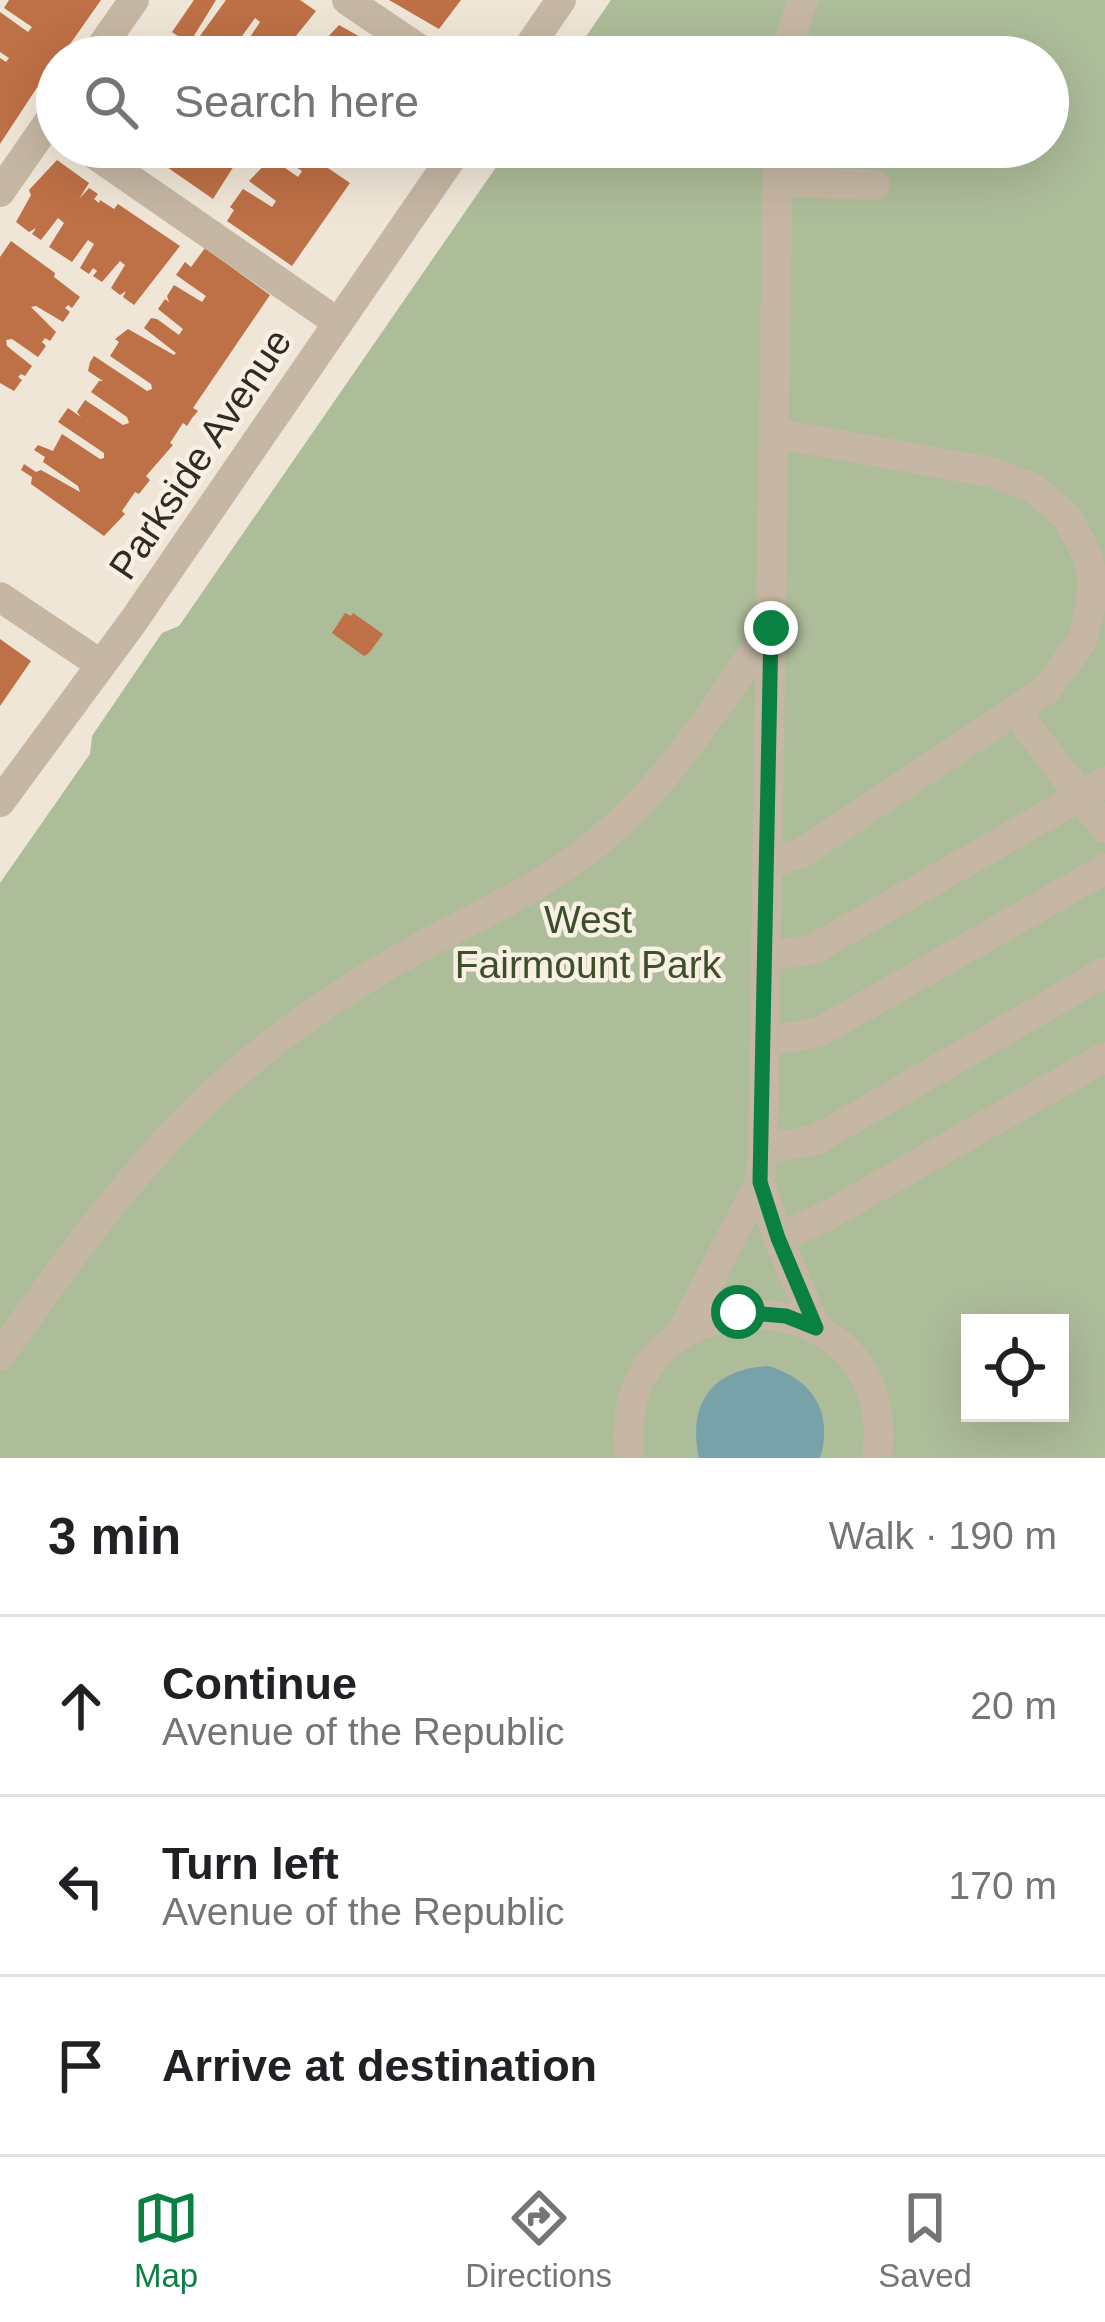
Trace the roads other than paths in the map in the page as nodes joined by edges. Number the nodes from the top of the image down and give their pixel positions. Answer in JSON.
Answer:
{"nodes":[{"id":1,"x":134,"y":0,"type":"edge"},
{"id":2,"x":347,"y":0,"type":"edge"},
{"id":3,"x":803,"y":0,"type":"edge"},
{"id":4,"x":560,"y":2,"type":"edge"},
{"id":5,"x":109,"y":36,"type":"edge"},
{"id":6,"x":400,"y":36,"type":"edge"},
{"id":7,"x":537,"y":36,"type":"edge"},
{"id":8,"x":791,"y":36,"type":"edge"},
{"id":9,"x":36,"y":144,"type":"edge"},
{"id":10,"x":114,"y":168,"type":"edge"},
{"id":11,"x":444,"y":168,"type":"edge"},
{"id":12,"x":777,"y":168,"type":"edge"},
{"id":13,"x":777,"y":182,"type":"junction"},
{"id":14,"x":875,"y":185,"type":"dead end"},
{"id":15,"x":0,"y":192,"type":"edge"},
{"id":16,"x":337,"y":322,"type":"junction"},
{"id":17,"x":773,"y":433,"type":"junction"},
{"id":18,"x":0,"y":597,"type":"edge"},
{"id":19,"x":771,"y":628,"type":"junction"},
{"id":20,"x":100,"y":664,"type":"junction"},
{"id":21,"x":1015,"y":711,"type":"junction"},
{"id":22,"x":1093,"y":789,"type":"edge"},
{"id":23,"x":0,"y":802,"type":"edge"},
{"id":24,"x":1105,"y":828,"type":"edge"},
{"id":25,"x":768,"y":864,"type":"junction"},
{"id":26,"x":1105,"y":869,"type":"edge"},
{"id":27,"x":766,"y":957,"type":"junction"},
{"id":28,"x":1105,"y":972,"type":"edge"},
{"id":29,"x":764,"y":1042,"type":"junction"},
{"id":30,"x":1105,"y":1057,"type":"edge"},
{"id":31,"x":763,"y":1149,"type":"junction"},
{"id":32,"x":760,"y":1182,"type":"junction"},
{"id":33,"x":778,"y":1238,"type":"junction"},
{"id":34,"x":816,"y":1328,"type":"junction"},
{"id":35,"x":680,"y":1336,"type":"junction"},
{"id":36,"x":0,"y":1356,"type":"edge"},
{"id":37,"x":630,"y":1458,"type":"edge"},
{"id":38,"x":877,"y":1458,"type":"edge"}],
"edges":[{"from":1,"to":5,"type":"street"},
{"from":2,"to":6,"type":"street"},
{"from":3,"to":8,"type":"street"},
{"from":4,"to":7,"type":"street"},
{"from":9,"to":15,"type":"street"},
{"from":10,"to":16,"type":"street"},
{"from":11,"to":16,"type":"street","name":"Parkside Avenue"},
{"from":12,"to":13,"type":"street"},
{"from":13,"to":14,"type":"street"},
{"from":13,"to":17,"type":"street"},
{"from":16,"to":20,"type":"street","name":"Parkside Avenue"},
{"from":17,"to":19,"type":"street"},
{"from":17,"to":21,"type":"street"},
{"from":18,"to":20,"type":"street"},
{"from":19,"to":25,"type":"street"},
{"from":19,"to":36,"type":"street"},
{"from":20,"to":23,"type":"street","name":"Parkside Avenue"},
{"from":21,"to":22,"type":"street"},
{"from":21,"to":25,"type":"street"},
{"from":22,"to":24,"type":"street"},
{"from":22,"to":27,"type":"street"},
{"from":25,"to":27,"type":"street"},
{"from":26,"to":29,"type":"street"},
{"from":27,"to":29,"type":"street"},
{"from":28,"to":31,"type":"street"},
{"from":29,"to":31,"type":"street"},
{"from":30,"to":33,"type":"street"},
{"from":31,"to":32,"type":"street"},
{"from":32,"to":33,"type":"street"},
{"from":32,"to":35,"type":"street"},
{"from":33,"to":34,"type":"street"},
{"from":34,"to":35,"type":"street"},
{"from":34,"to":38,"type":"street"},
{"from":35,"to":37,"type":"street"}]}
